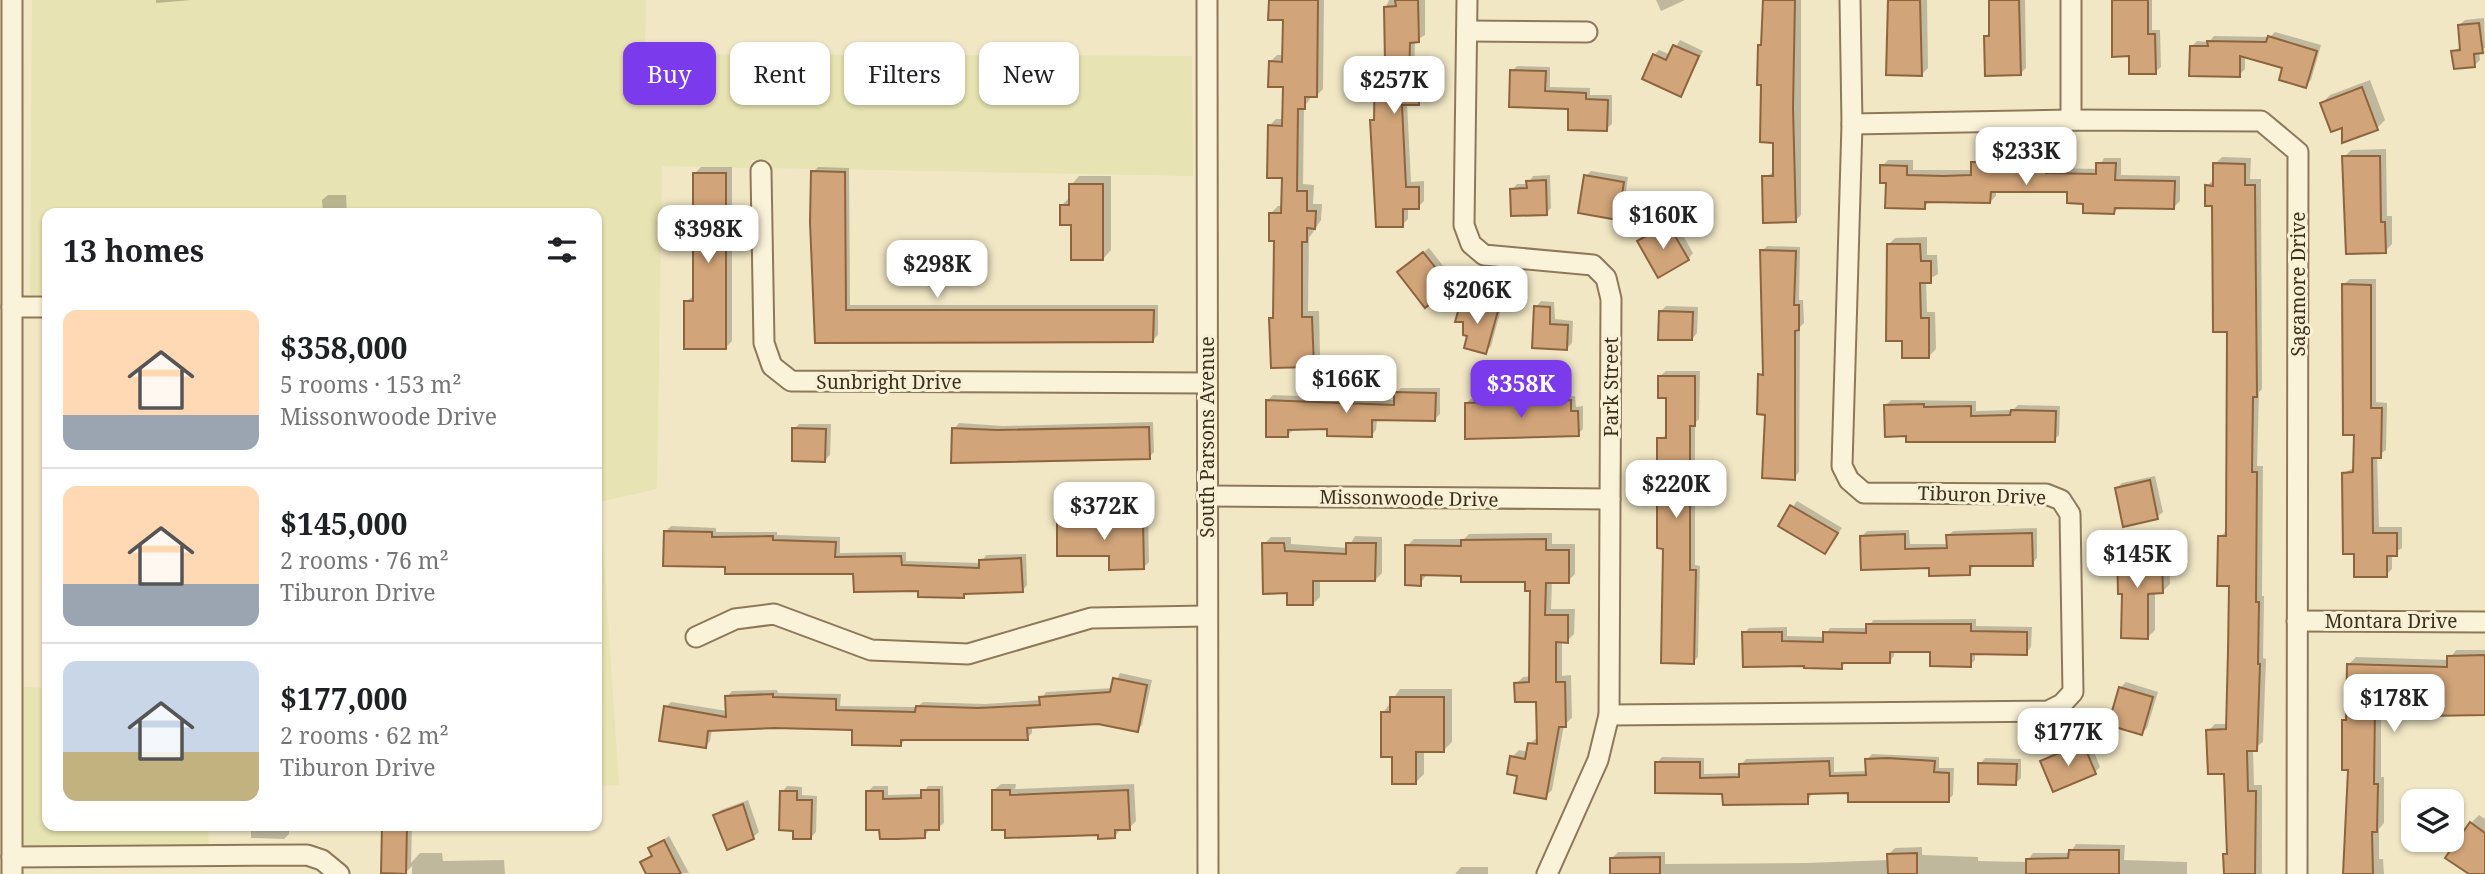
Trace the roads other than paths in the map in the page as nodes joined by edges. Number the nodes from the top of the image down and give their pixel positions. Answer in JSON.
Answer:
{"nodes":[{"id":1,"x":12,"y":0,"type":"edge"},
{"id":2,"x":1207,"y":0,"type":"edge"},
{"id":3,"x":1467,"y":0,"type":"edge"},
{"id":4,"x":1850,"y":0,"type":"edge"},
{"id":5,"x":2071,"y":0,"type":"edge"},
{"id":6,"x":1467,"y":31,"type":"junction"},
{"id":7,"x":1587,"y":32,"type":"dead end"},
{"id":8,"x":2071,"y":120,"type":"junction"},
{"id":9,"x":1852,"y":124,"type":"junction"},
{"id":10,"x":761,"y":172,"type":"dead end"},
{"id":11,"x":42,"y":308,"type":"edge"},
{"id":12,"x":8,"y":318,"type":"edge"},
{"id":13,"x":1207,"y":383,"type":"junction"},
{"id":14,"x":1207,"y":496,"type":"junction"},
{"id":15,"x":1610,"y":499,"type":"junction"},
{"id":16,"x":1208,"y":616,"type":"junction"},
{"id":17,"x":2297,"y":621,"type":"junction"},
{"id":18,"x":2485,"y":622,"type":"edge"},
{"id":19,"x":696,"y":637,"type":"dead end"},
{"id":20,"x":6,"y":707,"type":"edge"},
{"id":21,"x":1609,"y":715,"type":"junction"},
{"id":22,"x":12,"y":866,"type":"edge"},
{"id":23,"x":339,"y":874,"type":"edge"},
{"id":24,"x":1208,"y":874,"type":"edge"},
{"id":25,"x":1547,"y":874,"type":"edge"},
{"id":26,"x":2297,"y":874,"type":"edge"}],
"edges":[{"from":1,"to":12,"type":"street"},
{"from":2,"to":13,"type":"street","name":"South Parsons Avenue"},
{"from":3,"to":6,"type":"street","name":"Park Street"},
{"from":4,"to":9,"type":"street","name":"Tiburon Drive"},
{"from":5,"to":8,"type":"street"},
{"from":6,"to":7,"type":"street"},
{"from":6,"to":15,"type":"street","name":"Park Street"},
{"from":8,"to":9,"type":"street","name":"Sagamore Drive"},
{"from":8,"to":17,"type":"street","name":"Sagamore Drive"},
{"from":9,"to":21,"type":"street","name":"Tiburon Drive"},
{"from":10,"to":13,"type":"street","name":"Sunbright Drive"},
{"from":11,"to":12,"type":"street"},
{"from":12,"to":20,"type":"street"},
{"from":13,"to":14,"type":"street","name":"South Parsons Avenue"},
{"from":14,"to":15,"type":"street","name":"Missonwoode Drive"},
{"from":14,"to":16,"type":"street","name":"South Parsons Avenue"},
{"from":15,"to":21,"type":"street","name":"Park Street"},
{"from":16,"to":19,"type":"street"},
{"from":16,"to":24,"type":"street","name":"South Parsons Avenue"},
{"from":17,"to":18,"type":"street","name":"Montara Drive"},
{"from":17,"to":26,"type":"street","name":"Sagamore Drive"},
{"from":20,"to":22,"type":"street"},
{"from":21,"to":25,"type":"street","name":"Park Street"},
{"from":22,"to":23,"type":"street"}]}
